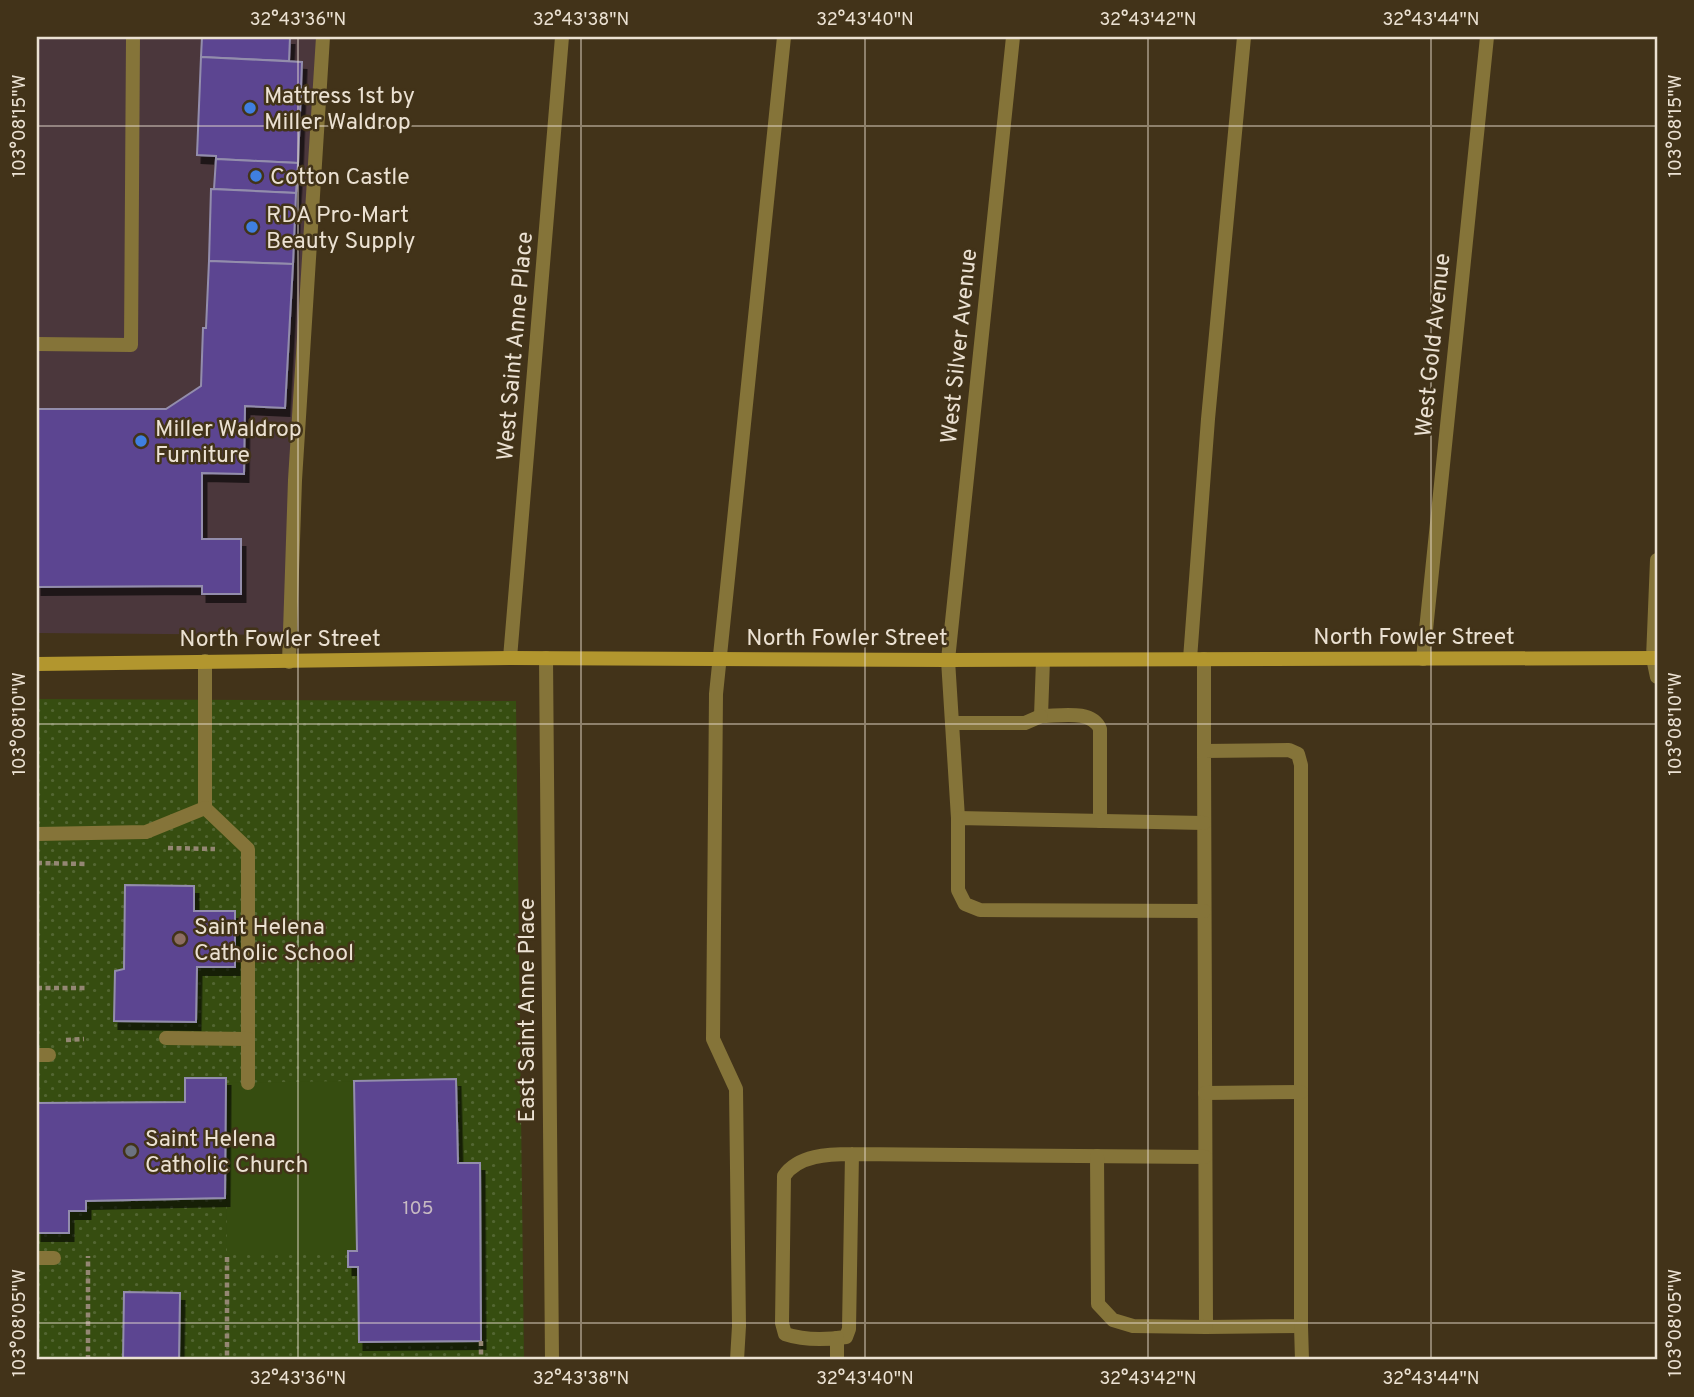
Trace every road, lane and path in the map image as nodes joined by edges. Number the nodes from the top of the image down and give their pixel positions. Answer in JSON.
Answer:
{"nodes":[{"id":1,"x":133,"y":37,"type":"edge"},
{"id":2,"x":323,"y":37,"type":"edge"},
{"id":3,"x":562,"y":37,"type":"edge"},
{"id":4,"x":785,"y":37,"type":"edge"},
{"id":5,"x":1013,"y":37,"type":"edge"},
{"id":6,"x":1244,"y":37,"type":"edge"},
{"id":7,"x":1487,"y":37,"type":"edge"},
{"id":8,"x":37,"y":344,"type":"edge"},
{"id":9,"x":1657,"y":561,"type":"edge"},
{"id":10,"x":510,"y":658,"type":"junction"},
{"id":11,"x":546,"y":658,"type":"junction"},
{"id":12,"x":1655,"y":658,"type":"edge"},
{"id":13,"x":1197,"y":659,"type":"junction"},
{"id":14,"x":1423,"y":659,"type":"junction"},
{"id":15,"x":721,"y":660,"type":"junction"},
{"id":16,"x":948,"y":660,"type":"junction"},
{"id":17,"x":1043,"y":660,"type":"junction"},
{"id":18,"x":205,"y":661,"type":"junction"},
{"id":19,"x":289,"y":662,"type":"junction"},
{"id":20,"x":37,"y":663,"type":"edge"},
{"id":21,"x":1657,"y":677,"type":"edge"},
{"id":22,"x":1041,"y":716,"type":"junction"},
{"id":23,"x":952,"y":723,"type":"junction"},
{"id":24,"x":1204,"y":751,"type":"junction"},
{"id":25,"x":205,"y":807,"type":"junction"},
{"id":26,"x":958,"y":818,"type":"junction"},
{"id":27,"x":1100,"y":821,"type":"junction"},
{"id":28,"x":1205,"y":823,"type":"junction"},
{"id":29,"x":37,"y":834,"type":"edge"},
{"id":30,"x":155,"y":848,"type":"dead end"},
{"id":31,"x":248,"y":849,"type":"junction"},
{"id":32,"x":37,"y":863,"type":"edge"},
{"id":33,"x":86,"y":864,"type":"dead end"},
{"id":34,"x":1205,"y":911,"type":"junction"},
{"id":35,"x":37,"y":988,"type":"edge"},
{"id":36,"x":85,"y":988,"type":"dead end"},
{"id":37,"x":166,"y":1038,"type":"dead end"},
{"id":38,"x":248,"y":1038,"type":"junction"},
{"id":39,"x":248,"y":1083,"type":"dead end"},
{"id":40,"x":1301,"y":1092,"type":"junction"},
{"id":41,"x":1205,"y":1093,"type":"junction"},
{"id":42,"x":852,"y":1154,"type":"junction"},
{"id":43,"x":1097,"y":1156,"type":"junction"},
{"id":44,"x":1205,"y":1157,"type":"junction"},
{"id":45,"x":88,"y":1256,"type":"dead end"},
{"id":46,"x":227,"y":1257,"type":"dead end"},
{"id":47,"x":37,"y":1258,"type":"edge"},
{"id":48,"x":54,"y":1258,"type":"dead end"},
{"id":49,"x":1301,"y":1326,"type":"junction"},
{"id":50,"x":1206,"y":1327,"type":"junction"},
{"id":51,"x":837,"y":1338,"type":"junction"},
{"id":52,"x":481,"y":1341,"type":"dead end"},
{"id":53,"x":74,"y":1360,"type":"edge"},
{"id":54,"x":88,"y":1360,"type":"edge"},
{"id":55,"x":227,"y":1360,"type":"edge"},
{"id":56,"x":481,"y":1360,"type":"edge"},
{"id":57,"x":552,"y":1360,"type":"edge"},
{"id":58,"x":737,"y":1360,"type":"edge"},
{"id":59,"x":837,"y":1360,"type":"edge"},
{"id":60,"x":1302,"y":1360,"type":"edge"}],
"edges":[{"from":1,"to":8,"type":"street"},
{"from":2,"to":19,"type":"street"},
{"from":3,"to":10,"type":"street","name":"West Saint Anne Place"},
{"from":4,"to":15,"type":"street"},
{"from":5,"to":16,"type":"street","name":"West Silver Avenue"},
{"from":6,"to":13,"type":"street"},
{"from":7,"to":14,"type":"street","name":"West Gold Avenue"},
{"from":9,"to":12,"type":"street"},
{"from":10,"to":11,"type":"street","name":"North Fowler Street"},
{"from":10,"to":19,"type":"street","name":"North Fowler Street"},
{"from":11,"to":15,"type":"street","name":"North Fowler Street"},
{"from":11,"to":57,"type":"street","name":"East Saint Anne Place"},
{"from":12,"to":14,"type":"street","name":"North Fowler Street"},
{"from":12,"to":21,"type":"street"},
{"from":13,"to":14,"type":"street","name":"North Fowler Street"},
{"from":13,"to":17,"type":"street","name":"North Fowler Street"},
{"from":13,"to":24,"type":"street"},
{"from":15,"to":16,"type":"street","name":"North Fowler Street"},
{"from":15,"to":58,"type":"street"},
{"from":16,"to":17,"type":"street","name":"North Fowler Street"},
{"from":16,"to":23,"type":"street","name":"West Silver Avenue"},
{"from":17,"to":22,"type":"street"},
{"from":18,"to":19,"type":"street","name":"North Fowler Street"},
{"from":18,"to":20,"type":"street","name":"North Fowler Street"},
{"from":18,"to":25,"type":"street"},
{"from":22,"to":23,"type":"street"},
{"from":22,"to":27,"type":"street"},
{"from":23,"to":26,"type":"street","name":"West Silver Avenue"},
{"from":24,"to":28,"type":"street"},
{"from":24,"to":40,"type":"street"},
{"from":25,"to":29,"type":"street"},
{"from":25,"to":31,"type":"street"},
{"from":26,"to":27,"type":"street"},
{"from":26,"to":34,"type":"street","name":"West Silver Avenue"},
{"from":27,"to":28,"type":"street"},
{"from":28,"to":34,"type":"street"},
{"from":30,"to":31,"type":"path"},
{"from":31,"to":38,"type":"street"},
{"from":32,"to":33,"type":"path"},
{"from":34,"to":41,"type":"street"},
{"from":35,"to":36,"type":"path"},
{"from":37,"to":38,"type":"street"},
{"from":38,"to":39,"type":"street"},
{"from":40,"to":41,"type":"street"},
{"from":40,"to":49,"type":"street"},
{"from":41,"to":44,"type":"street"},
{"from":42,"to":43,"type":"street"},
{"from":42,"to":51,"type":"street"},
{"from":42,"to":51,"type":"street"},
{"from":43,"to":44,"type":"street"},
{"from":43,"to":50,"type":"street"},
{"from":44,"to":50,"type":"street"},
{"from":45,"to":54,"type":"path"},
{"from":46,"to":55,"type":"path"},
{"from":47,"to":48,"type":"street"},
{"from":49,"to":50,"type":"street"},
{"from":49,"to":60,"type":"street"},
{"from":51,"to":59,"type":"street"},
{"from":52,"to":56,"type":"path"},
{"from":53,"to":54,"type":"path"}]}
